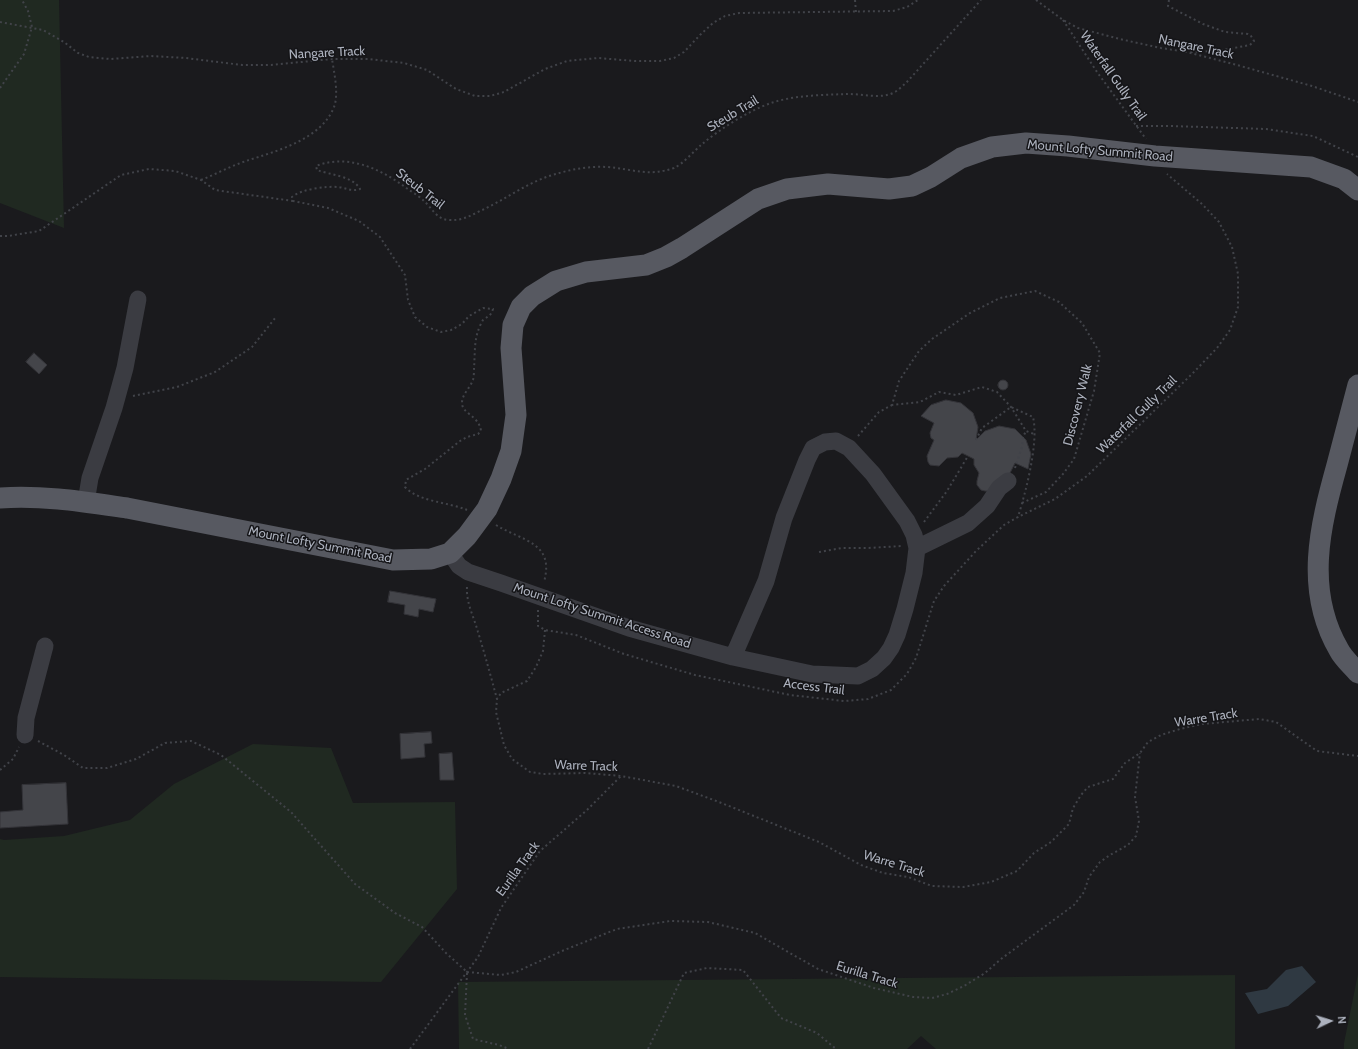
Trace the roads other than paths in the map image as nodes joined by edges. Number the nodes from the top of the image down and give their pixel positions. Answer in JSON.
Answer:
{"nodes":[{"id":1,"x":1358,"y":190,"type":"edge"},
{"id":2,"x":138,"y":299,"type":"dead end"},
{"id":3,"x":1358,"y":386,"type":"edge"},
{"id":4,"x":1008,"y":481,"type":"road end"},
{"id":5,"x":0,"y":498,"type":"edge"},
{"id":6,"x":86,"y":502,"type":"junction"},
{"id":7,"x":917,"y":548,"type":"junction"},
{"id":8,"x":450,"y":553,"type":"junction"},
{"id":9,"x":45,"y":646,"type":"dead end"},
{"id":10,"x":733,"y":657,"type":"junction"},
{"id":11,"x":1358,"y":673,"type":"edge"},
{"id":12,"x":25,"y":735,"type":"road end"}],
"edges":[{"from":1,"to":8,"type":"main road","name":"Mount Lofty Summit Road"},
{"from":2,"to":6,"type":"lane"},
{"from":3,"to":11,"type":"main road"},
{"from":4,"to":7,"type":"lane"},
{"from":5,"to":6,"type":"main road","name":"Mount Lofty Summit Road"},
{"from":6,"to":8,"type":"main road","name":"Mount Lofty Summit Road"},
{"from":7,"to":10,"type":"lane","name":"Mount Lofty Summit Access Road"},
{"from":7,"to":10,"type":"lane"},
{"from":8,"to":10,"type":"lane","name":"Mount Lofty Summit Access Road"},
{"from":9,"to":12,"type":"lane"}]}
